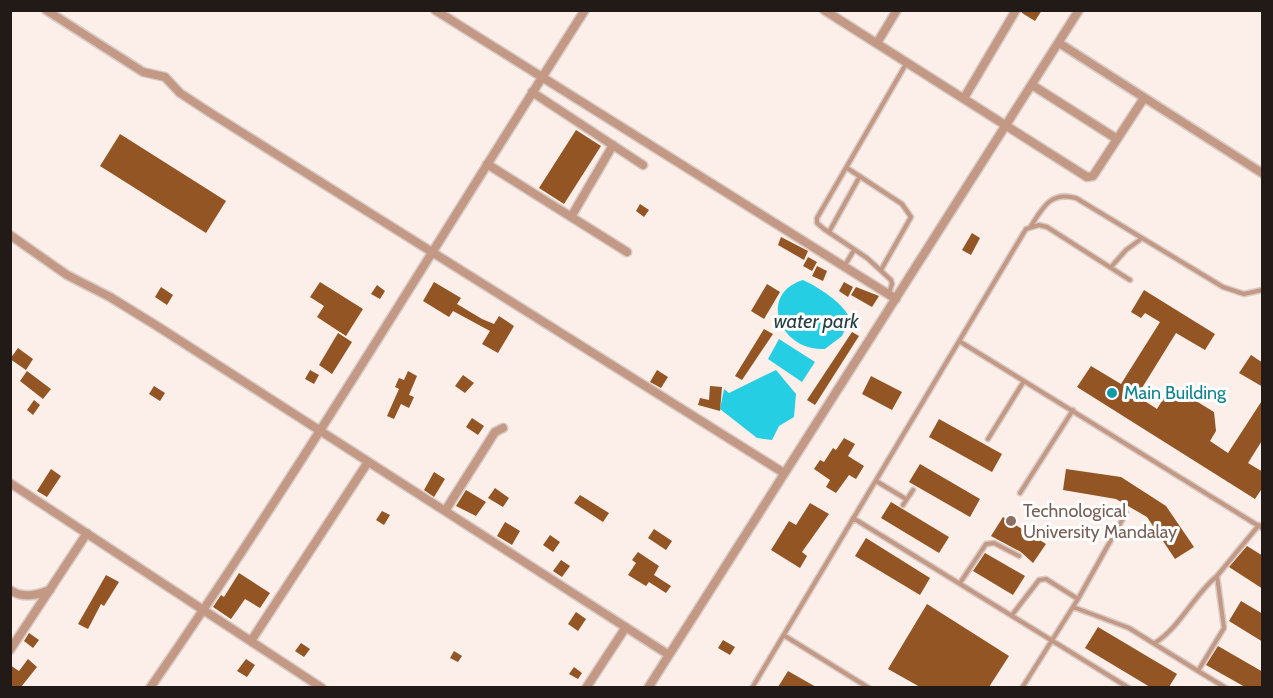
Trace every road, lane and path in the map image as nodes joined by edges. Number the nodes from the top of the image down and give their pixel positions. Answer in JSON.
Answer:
{"nodes":[{"id":1,"x":46,"y":10,"type":"edge"},
{"id":2,"x":435,"y":10,"type":"edge"},
{"id":3,"x":585,"y":10,"type":"edge"},
{"id":4,"x":824,"y":10,"type":"edge"},
{"id":5,"x":897,"y":10,"type":"edge"},
{"id":6,"x":1016,"y":10,"type":"edge"},
{"id":7,"x":1079,"y":10,"type":"edge"},
{"id":8,"x":877,"y":43,"type":"junction"},
{"id":9,"x":1059,"y":43,"type":"junction"},
{"id":10,"x":906,"y":64,"type":"junction"},
{"id":11,"x":542,"y":78,"type":"junction"},
{"id":12,"x":1032,"y":85,"type":"junction"},
{"id":13,"x":532,"y":92,"type":"junction"},
{"id":14,"x":964,"y":98,"type":"junction"},
{"id":15,"x":1144,"y":98,"type":"junction"},
{"id":16,"x":1006,"y":127,"type":"junction"},
{"id":17,"x":1117,"y":139,"type":"junction"},
{"id":18,"x":614,"y":145,"type":"junction"},
{"id":19,"x":487,"y":164,"type":"junction"},
{"id":20,"x":643,"y":165,"type":"dead end"},
{"id":21,"x":847,"y":168,"type":"junction"},
{"id":22,"x":1263,"y":173,"type":"edge"},
{"id":23,"x":860,"y":176,"type":"junction"},
{"id":24,"x":572,"y":217,"type":"junction"},
{"id":25,"x":1031,"y":227,"type":"junction"},
{"id":26,"x":829,"y":232,"type":"junction"},
{"id":27,"x":10,"y":236,"type":"edge"},
{"id":28,"x":1141,"y":239,"type":"junction"},
{"id":29,"x":854,"y":250,"type":"junction"},
{"id":30,"x":431,"y":251,"type":"junction"},
{"id":31,"x":627,"y":252,"type":"dead end"},
{"id":32,"x":844,"y":266,"type":"junction"},
{"id":33,"x":1111,"y":267,"type":"junction"},
{"id":34,"x":881,"y":270,"type":"junction"},
{"id":35,"x":1130,"y":280,"type":"dead end"},
{"id":36,"x":1263,"y":290,"type":"edge"},
{"id":37,"x":889,"y":293,"type":"junction"},
{"id":38,"x":897,"y":299,"type":"junction"},
{"id":39,"x":960,"y":341,"type":"junction"},
{"id":40,"x":1024,"y":381,"type":"junction"},
{"id":41,"x":1073,"y":410,"type":"junction"},
{"id":42,"x":503,"y":428,"type":"dead end"},
{"id":43,"x":320,"y":430,"type":"junction"},
{"id":44,"x":988,"y":439,"type":"dead end"},
{"id":45,"x":368,"y":462,"type":"junction"},
{"id":46,"x":784,"y":473,"type":"junction"},
{"id":47,"x":876,"y":481,"type":"junction"},
{"id":48,"x":10,"y":483,"type":"edge"},
{"id":49,"x":913,"y":490,"type":"dead end"},
{"id":50,"x":1020,"y":494,"type":"dead end"},
{"id":51,"x":906,"y":499,"type":"junction"},
{"id":52,"x":903,"y":505,"type":"dead end"},
{"id":53,"x":445,"y":511,"type":"junction"},
{"id":54,"x":1126,"y":513,"type":"dead end"},
{"id":55,"x":854,"y":518,"type":"junction"},
{"id":56,"x":1261,"y":527,"type":"edge"},
{"id":57,"x":87,"y":533,"type":"junction"},
{"id":58,"x":1018,"y":556,"type":"dead end"},
{"id":59,"x":1217,"y":576,"type":"junction"},
{"id":60,"x":960,"y":583,"type":"junction"},
{"id":61,"x":10,"y":590,"type":"edge"},
{"id":62,"x":50,"y":590,"type":"junction"},
{"id":63,"x":1078,"y":598,"type":"junction"},
{"id":64,"x":1072,"y":607,"type":"junction"},
{"id":65,"x":204,"y":611,"type":"junction"},
{"id":66,"x":1012,"y":615,"type":"junction"},
{"id":67,"x":626,"y":627,"type":"junction"},
{"id":68,"x":785,"y":636,"type":"junction"},
{"id":69,"x":1052,"y":639,"type":"junction"},
{"id":70,"x":251,"y":641,"type":"junction"},
{"id":71,"x":1155,"y":643,"type":"junction"},
{"id":72,"x":10,"y":650,"type":"edge"},
{"id":73,"x":669,"y":655,"type":"junction"},
{"id":74,"x":1198,"y":671,"type":"junction"},
{"id":75,"x":150,"y":687,"type":"edge"},
{"id":76,"x":322,"y":687,"type":"edge"},
{"id":77,"x":586,"y":687,"type":"edge"},
{"id":78,"x":648,"y":687,"type":"edge"},
{"id":79,"x":752,"y":687,"type":"edge"},
{"id":80,"x":869,"y":687,"type":"edge"},
{"id":81,"x":1022,"y":687,"type":"edge"},
{"id":82,"x":1129,"y":687,"type":"edge"},
{"id":83,"x":1226,"y":687,"type":"edge"}],
"edges":[{"from":1,"to":30,"type":"street"},
{"from":2,"to":11,"type":"street"},
{"from":3,"to":11,"type":"street"},
{"from":4,"to":8,"type":"street"},
{"from":5,"to":8,"type":"street"},
{"from":6,"to":14,"type":"street"},
{"from":7,"to":9,"type":"street"},
{"from":8,"to":10,"type":"street"},
{"from":9,"to":12,"type":"street"},
{"from":9,"to":15,"type":"street"},
{"from":10,"to":14,"type":"street"},
{"from":10,"to":21,"type":"lane"},
{"from":11,"to":13,"type":"street"},
{"from":11,"to":32,"type":"street"},
{"from":12,"to":16,"type":"street"},
{"from":12,"to":17,"type":"street"},
{"from":13,"to":18,"type":"street"},
{"from":13,"to":19,"type":"street"},
{"from":14,"to":16,"type":"street"},
{"from":15,"to":17,"type":"street"},
{"from":15,"to":22,"type":"street"},
{"from":16,"to":17,"type":"street"},
{"from":16,"to":38,"type":"street"},
{"from":18,"to":20,"type":"street"},
{"from":18,"to":24,"type":"street"},
{"from":19,"to":24,"type":"street"},
{"from":19,"to":30,"type":"street"},
{"from":21,"to":23,"type":"lane"},
{"from":21,"to":26,"type":"lane"},
{"from":23,"to":26,"type":"lane"},
{"from":23,"to":34,"type":"lane"},
{"from":24,"to":31,"type":"street"},
{"from":25,"to":28,"type":"lane"},
{"from":25,"to":33,"type":"lane"},
{"from":25,"to":39,"type":"lane"},
{"from":26,"to":29,"type":"lane"},
{"from":27,"to":43,"type":"street"},
{"from":28,"to":33,"type":"lane"},
{"from":28,"to":36,"type":"lane"},
{"from":29,"to":32,"type":"lane"},
{"from":29,"to":34,"type":"lane"},
{"from":30,"to":43,"type":"street"},
{"from":30,"to":46,"type":"street"},
{"from":32,"to":37,"type":"street"},
{"from":33,"to":35,"type":"lane"},
{"from":34,"to":37,"type":"lane"},
{"from":37,"to":38,"type":"street"},
{"from":38,"to":46,"type":"street"},
{"from":39,"to":40,"type":"lane"},
{"from":39,"to":47,"type":"lane"},
{"from":40,"to":41,"type":"lane"},
{"from":40,"to":44,"type":"lane"},
{"from":41,"to":50,"type":"lane"},
{"from":41,"to":56,"type":"lane"},
{"from":42,"to":53,"type":"street"},
{"from":43,"to":45,"type":"street"},
{"from":43,"to":65,"type":"street"},
{"from":45,"to":53,"type":"street"},
{"from":45,"to":70,"type":"street"},
{"from":46,"to":73,"type":"street"},
{"from":47,"to":51,"type":"lane"},
{"from":47,"to":55,"type":"lane"},
{"from":48,"to":57,"type":"street"},
{"from":49,"to":51,"type":"lane"},
{"from":51,"to":52,"type":"lane"},
{"from":53,"to":67,"type":"street"},
{"from":54,"to":63,"type":"lane"},
{"from":55,"to":60,"type":"lane"},
{"from":55,"to":68,"type":"lane"},
{"from":56,"to":59,"type":"lane"},
{"from":57,"to":62,"type":"street"},
{"from":57,"to":65,"type":"street"},
{"from":58,"to":60,"type":"lane"},
{"from":59,"to":71,"type":"lane"},
{"from":59,"to":74,"type":"lane"},
{"from":60,"to":66,"type":"lane"},
{"from":61,"to":62,"type":"street"},
{"from":62,"to":72,"type":"street"},
{"from":63,"to":64,"type":"lane"},
{"from":63,"to":66,"type":"lane"},
{"from":64,"to":69,"type":"lane"},
{"from":64,"to":71,"type":"lane"},
{"from":65,"to":70,"type":"street"},
{"from":65,"to":75,"type":"street"},
{"from":66,"to":69,"type":"lane"},
{"from":67,"to":73,"type":"street"},
{"from":67,"to":77,"type":"street"},
{"from":68,"to":79,"type":"lane"},
{"from":68,"to":80,"type":"lane"},
{"from":69,"to":81,"type":"lane"},
{"from":69,"to":82,"type":"lane"},
{"from":70,"to":76,"type":"street"},
{"from":71,"to":74,"type":"lane"},
{"from":73,"to":78,"type":"street"},
{"from":74,"to":83,"type":"lane"}]}
